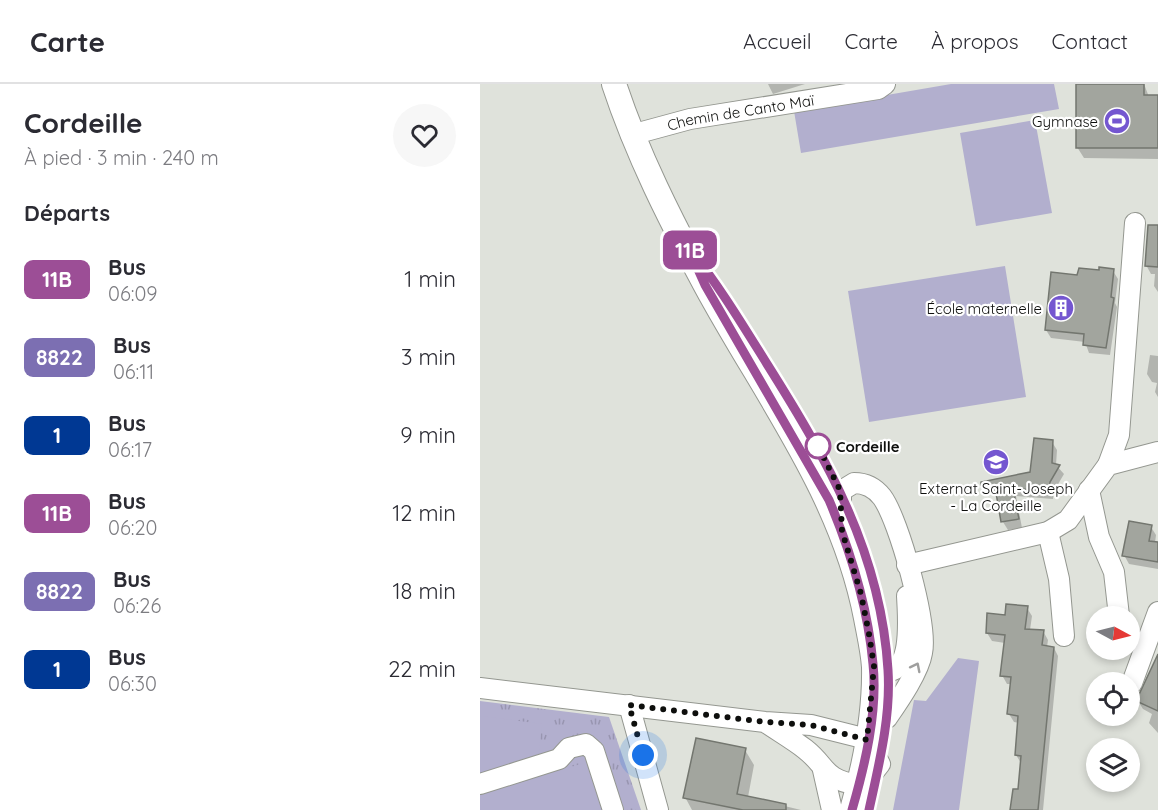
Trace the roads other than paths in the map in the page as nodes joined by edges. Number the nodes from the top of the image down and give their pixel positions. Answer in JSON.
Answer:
{"nodes":[{"id":1,"x":614,"y":84,"type":"edge"},
{"id":2,"x":885,"y":84,"type":"edge"},
{"id":3,"x":631,"y":135,"type":"junction"},
{"id":4,"x":1135,"y":223,"type":"dead end"},
{"id":5,"x":688,"y":247,"type":"junction"},
{"id":6,"x":1158,"y":452,"type":"edge"},
{"id":7,"x":1108,"y":465,"type":"junction"},
{"id":8,"x":865,"y":485,"type":"junction"},
{"id":9,"x":840,"y":490,"type":"junction"},
{"id":10,"x":1089,"y":490,"type":"junction"},
{"id":11,"x":842,"y":531,"type":"junction"},
{"id":12,"x":1048,"y":532,"type":"junction"},
{"id":13,"x":907,"y":565,"type":"junction"},
{"id":14,"x":1118,"y":606,"type":"edge"},
{"id":15,"x":1158,"y":612,"type":"edge"},
{"id":16,"x":908,"y":618,"type":"junction"},
{"id":17,"x":1064,"y":636,"type":"dead end"},
{"id":18,"x":881,"y":668,"type":"junction"},
{"id":19,"x":1135,"y":672,"type":"edge"},
{"id":20,"x":480,"y":688,"type":"edge"},
{"id":21,"x":629,"y":705,"type":"junction"},
{"id":22,"x":765,"y":722,"type":"junction"},
{"id":23,"x":875,"y":725,"type":"junction"},
{"id":24,"x":880,"y":764,"type":"junction"},
{"id":25,"x":823,"y":770,"type":"junction"},
{"id":26,"x":480,"y":784,"type":"edge"},
{"id":27,"x":858,"y":785,"type":"junction"},
{"id":28,"x":614,"y":810,"type":"edge"},
{"id":29,"x":658,"y":810,"type":"edge"},
{"id":30,"x":832,"y":810,"type":"edge"},
{"id":31,"x":852,"y":810,"type":"edge"},
{"id":32,"x":869,"y":810,"type":"edge"}],
"edges":[{"from":1,"to":3,"type":"main road"},
{"from":2,"to":3,"type":"street","name":"Chemin de Canto Maï"},
{"from":3,"to":5,"type":"main road"},
{"from":4,"to":7,"type":"street"},
{"from":5,"to":9,"type":"main road"},
{"from":5,"to":11,"type":"main road"},
{"from":6,"to":7,"type":"street"},
{"from":7,"to":10,"type":"street"},
{"from":8,"to":9,"type":"street"},
{"from":8,"to":13,"type":"street"},
{"from":8,"to":16,"type":"street"},
{"from":9,"to":11,"type":"street"},
{"from":9,"to":18,"type":"main road"},
{"from":10,"to":12,"type":"street"},
{"from":10,"to":14,"type":"street"},
{"from":11,"to":18,"type":"main road"},
{"from":12,"to":13,"type":"street"},
{"from":12,"to":17,"type":"street"},
{"from":13,"to":16,"type":"street"},
{"from":23,"to":13,"type":"street","one_way":true},
{"from":15,"to":19,"type":"street"},
{"from":16,"to":18,"type":"street"},
{"from":18,"to":23,"type":"main road"},
{"from":20,"to":21,"type":"street"},
{"from":21,"to":22,"type":"street"},
{"from":21,"to":29,"type":"street"},
{"from":22,"to":23,"type":"street"},
{"from":22,"to":25,"type":"street"},
{"from":23,"to":24,"type":"main road"},
{"from":23,"to":27,"type":"main road"},
{"from":24,"to":27,"type":"street"},
{"from":24,"to":32,"type":"main road"},
{"from":25,"to":27,"type":"street"},
{"from":25,"to":30,"type":"street"},
{"from":26,"to":28,"type":"street"},
{"from":27,"to":31,"type":"main road"}]}
